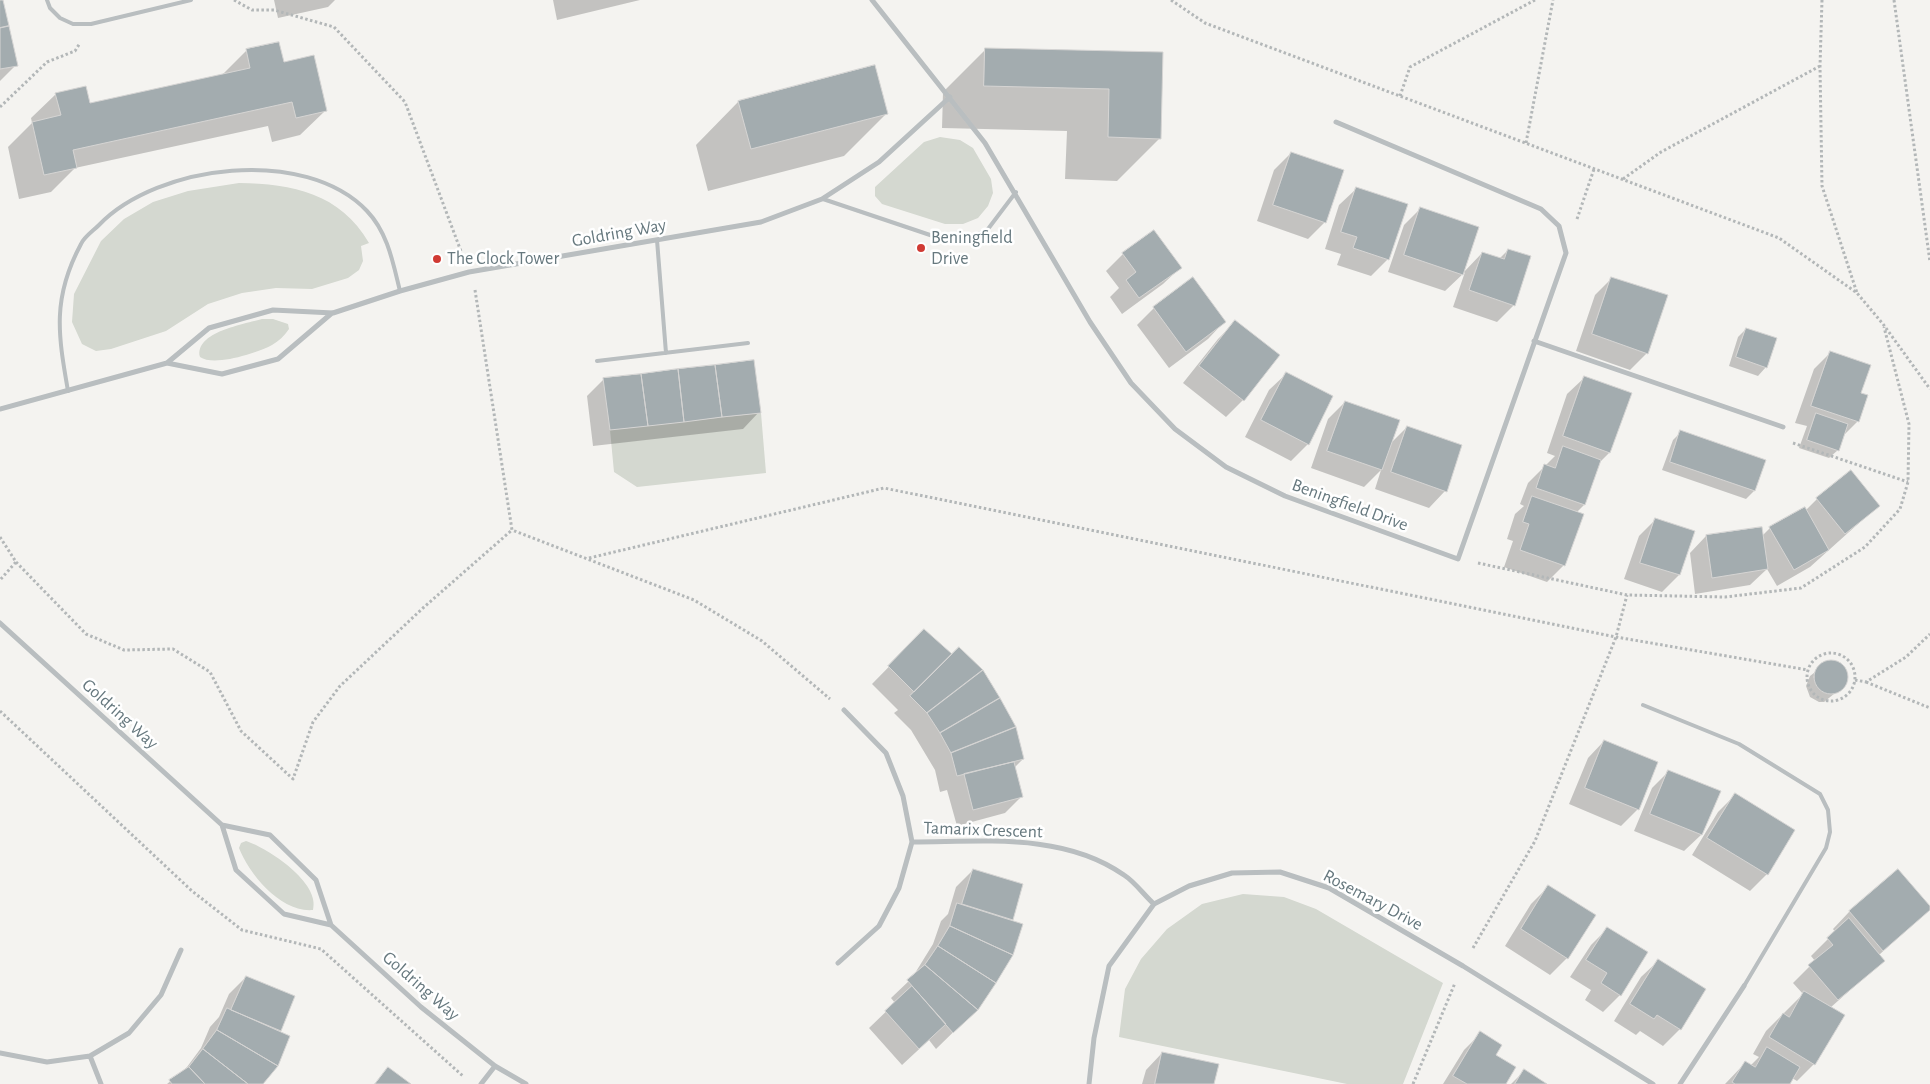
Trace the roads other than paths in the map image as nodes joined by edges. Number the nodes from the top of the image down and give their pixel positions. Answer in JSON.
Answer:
{"nodes":[{"id":1,"x":47,"y":0,"type":"edge"},
{"id":2,"x":191,"y":0,"type":"edge"},
{"id":3,"x":872,"y":0,"type":"edge"},
{"id":4,"x":950,"y":97,"type":"junction"},
{"id":5,"x":1336,"y":122,"type":"dead end"},
{"id":6,"x":1016,"y":192,"type":"junction"},
{"id":7,"x":822,"y":199,"type":"junction"},
{"id":8,"x":657,"y":240,"type":"junction"},
{"id":9,"x":400,"y":291,"type":"junction"},
{"id":10,"x":332,"y":313,"type":"junction"},
{"id":11,"x":1534,"y":341,"type":"junction"},
{"id":12,"x":748,"y":343,"type":"dead end"},
{"id":13,"x":666,"y":353,"type":"junction"},
{"id":14,"x":597,"y":361,"type":"dead end"},
{"id":15,"x":166,"y":363,"type":"junction"},
{"id":16,"x":68,"y":391,"type":"junction"},
{"id":17,"x":0,"y":409,"type":"edge"},
{"id":18,"x":1783,"y":427,"type":"road end"},
{"id":19,"x":0,"y":623,"type":"edge"},
{"id":20,"x":1643,"y":705,"type":"dead end"},
{"id":21,"x":844,"y":710,"type":"road end"},
{"id":22,"x":222,"y":825,"type":"junction"},
{"id":23,"x":912,"y":842,"type":"junction"},
{"id":24,"x":1154,"y":904,"type":"junction"},
{"id":25,"x":331,"y":925,"type":"junction"},
{"id":26,"x":181,"y":950,"type":"dead end"},
{"id":27,"x":838,"y":963,"type":"dead end"},
{"id":28,"x":1744,"y":986,"type":"joint"},
{"id":29,"x":0,"y":1053,"type":"edge"},
{"id":30,"x":90,"y":1056,"type":"junction"},
{"id":31,"x":495,"y":1066,"type":"junction"},
{"id":32,"x":102,"y":1084,"type":"edge"},
{"id":33,"x":481,"y":1084,"type":"edge"},
{"id":34,"x":526,"y":1084,"type":"edge"},
{"id":35,"x":1089,"y":1084,"type":"edge"},
{"id":36,"x":1653,"y":1084,"type":"edge"},
{"id":37,"x":1680,"y":1084,"type":"edge"}],
"edges":[{"from":1,"to":2,"type":"lane"},
{"from":3,"to":4,"type":"street","name":"Beningfield Drive"},
{"from":4,"to":6,"type":"street","name":"Beningfield Drive"},
{"from":4,"to":7,"type":"street","name":"Goldring Way"},
{"from":5,"to":11,"type":"street"},
{"from":6,"to":7,"type":"lane"},
{"from":6,"to":11,"type":"street","name":"Beningfield Drive"},
{"from":7,"to":8,"type":"street","name":"Goldring Way"},
{"from":8,"to":9,"type":"street","name":"Goldring Way"},
{"from":8,"to":13,"type":"lane"},
{"from":9,"to":10,"type":"street","name":"Goldring Way"},
{"from":9,"to":16,"type":"lane"},
{"from":10,"to":15,"type":"street","name":"Goldring Way"},
{"from":10,"to":15,"type":"street","name":"Goldring Way"},
{"from":11,"to":18,"type":"street"},
{"from":12,"to":13,"type":"lane"},
{"from":13,"to":14,"type":"lane"},
{"from":15,"to":16,"type":"street","name":"Goldring Way"},
{"from":16,"to":17,"type":"street","name":"Goldring Way"},
{"from":19,"to":22,"type":"street","name":"Goldring Way"},
{"from":20,"to":28,"type":"lane"},
{"from":21,"to":23,"type":"street","name":"Tamarix Crescent"},
{"from":22,"to":25,"type":"street","name":"Goldring Way"},
{"from":22,"to":25,"type":"street","name":"Goldring Way"},
{"from":23,"to":24,"type":"street","name":"Tamarix Crescent"},
{"from":23,"to":27,"type":"street","name":"Tamarix Crescent"},
{"from":24,"to":35,"type":"street","name":"Rosemary Drive"},
{"from":24,"to":36,"type":"street","name":"Rosemary Drive"},
{"from":25,"to":31,"type":"street","name":"Goldring Way"},
{"from":26,"to":30,"type":"street"},
{"from":28,"to":37,"type":"street"},
{"from":29,"to":30,"type":"street"},
{"from":30,"to":32,"type":"street"},
{"from":31,"to":33,"type":"street"},
{"from":31,"to":34,"type":"street","name":"Goldring Way"}]}
